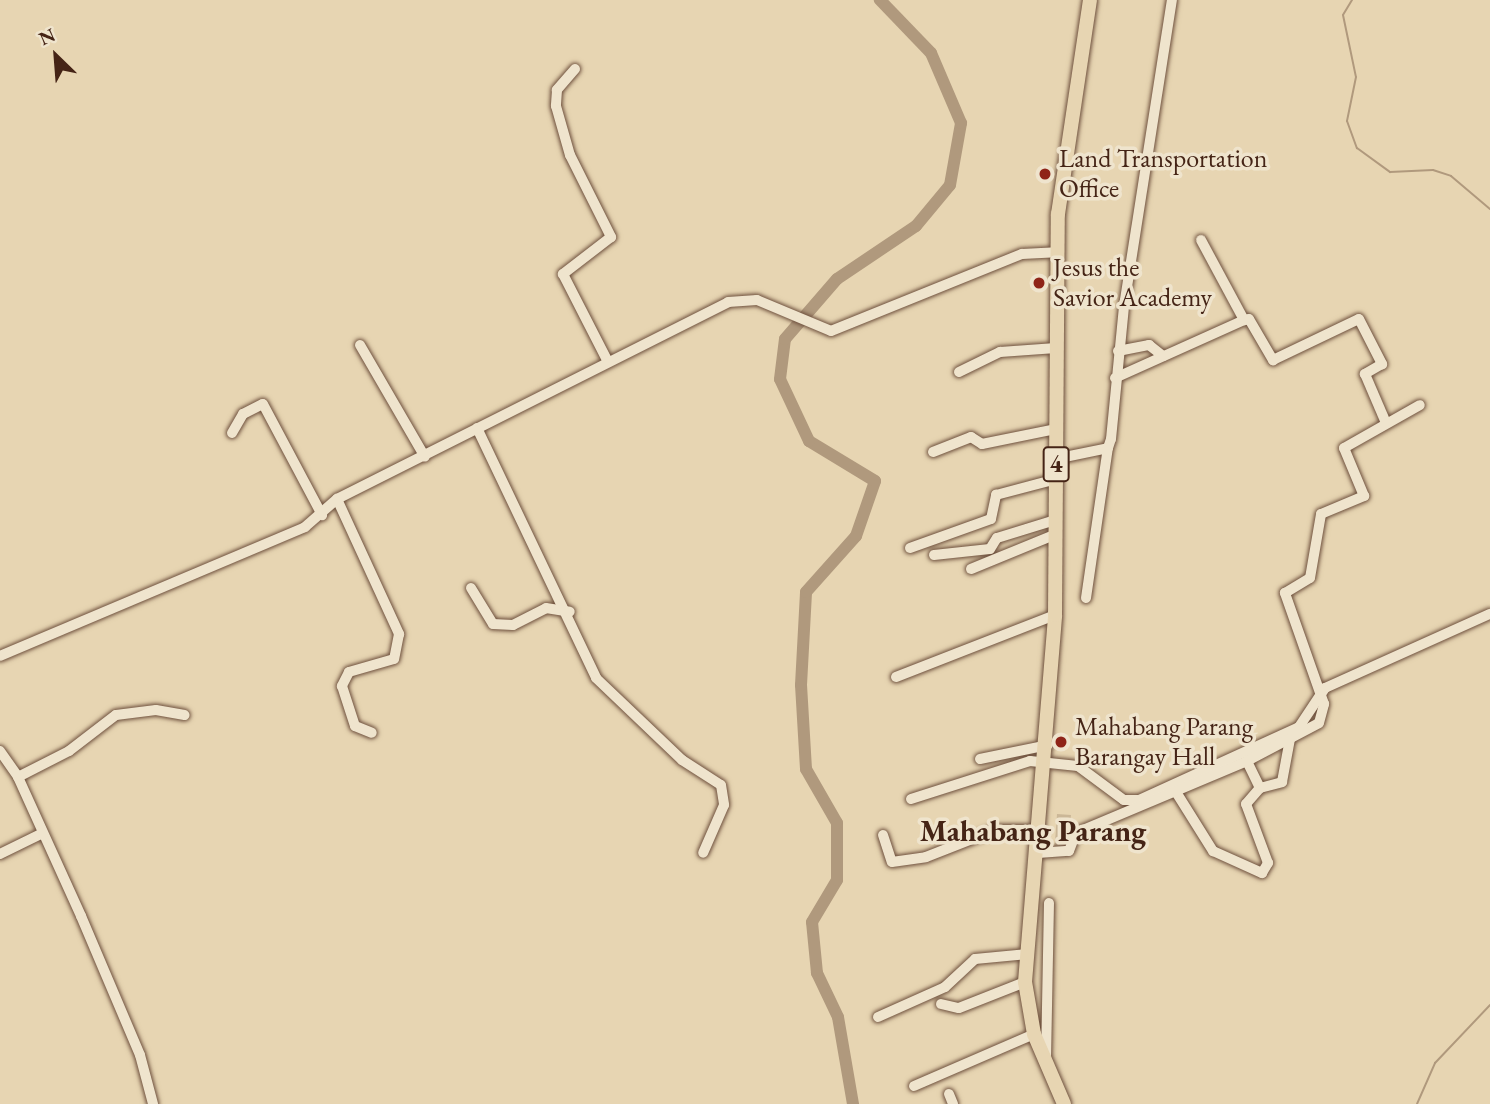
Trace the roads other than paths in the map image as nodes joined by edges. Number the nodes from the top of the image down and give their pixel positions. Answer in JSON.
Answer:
{"nodes":[{"id":1,"x":1090,"y":0,"type":"edge"},
{"id":2,"x":1172,"y":0,"type":"edge"},
{"id":3,"x":575,"y":69,"type":"dead end"},
{"id":4,"x":1201,"y":240,"type":"dead end"},
{"id":5,"x":1056,"y":252,"type":"junction"},
{"id":6,"x":1244,"y":320,"type":"junction"},
{"id":7,"x":360,"y":345,"type":"dead end"},
{"id":8,"x":1056,"y":348,"type":"junction"},
{"id":9,"x":1118,"y":351,"type":"junction"},
{"id":10,"x":1163,"y":356,"type":"junction"},
{"id":11,"x":608,"y":362,"type":"junction"},
{"id":12,"x":959,"y":372,"type":"dead end"},
{"id":13,"x":1115,"y":378,"type":"junction"},
{"id":14,"x":1420,"y":405,"type":"dead end"},
{"id":15,"x":1386,"y":423,"type":"junction"},
{"id":16,"x":477,"y":428,"type":"junction"},
{"id":17,"x":1056,"y":429,"type":"junction"},
{"id":18,"x":232,"y":433,"type":"dead end"},
{"id":19,"x":1108,"y":448,"type":"junction"},
{"id":20,"x":933,"y":452,"type":"dead end"},
{"id":21,"x":425,"y":457,"type":"junction"},
{"id":22,"x":1055,"y":459,"type":"junction"},
{"id":23,"x":1056,"y":479,"type":"junction"},
{"id":24,"x":337,"y":499,"type":"junction"},
{"id":25,"x":322,"y":515,"type":"junction"},
{"id":26,"x":1055,"y":520,"type":"junction"},
{"id":27,"x":1054,"y":535,"type":"junction"},
{"id":28,"x":910,"y":548,"type":"dead end"},
{"id":29,"x":934,"y":555,"type":"dead end"},
{"id":30,"x":971,"y":569,"type":"dead end"},
{"id":31,"x":471,"y":588,"type":"dead end"},
{"id":32,"x":1086,"y":598,"type":"dead end"},
{"id":33,"x":570,"y":612,"type":"junction"},
{"id":34,"x":1490,"y":614,"type":"edge"},
{"id":35,"x":1055,"y":615,"type":"junction"},
{"id":36,"x":0,"y":656,"type":"edge"},
{"id":37,"x":896,"y":677,"type":"dead end"},
{"id":38,"x":1317,"y":694,"type":"junction"},
{"id":39,"x":185,"y":715,"type":"dead end"},
{"id":40,"x":372,"y":733,"type":"dead end"},
{"id":41,"x":1290,"y":739,"type":"junction"},
{"id":42,"x":1048,"y":745,"type":"junction"},
{"id":43,"x":0,"y":751,"type":"edge"},
{"id":44,"x":980,"y":759,"type":"dead end"},
{"id":45,"x":1247,"y":761,"type":"junction"},
{"id":46,"x":1047,"y":762,"type":"junction"},
{"id":47,"x":18,"y":777,"type":"junction"},
{"id":48,"x":1259,"y":788,"type":"junction"},
{"id":49,"x":1177,"y":792,"type":"junction"},
{"id":50,"x":911,"y":799,"type":"dead end"},
{"id":51,"x":1041,"y":831,"type":"junction"},
{"id":52,"x":41,"y":834,"type":"junction"},
{"id":53,"x":883,"y":835,"type":"dead end"},
{"id":54,"x":703,"y":853,"type":"dead end"},
{"id":55,"x":1038,"y":853,"type":"junction"},
{"id":56,"x":0,"y":855,"type":"edge"},
{"id":57,"x":1049,"y":903,"type":"dead end"},
{"id":58,"x":1028,"y":954,"type":"junction"},
{"id":59,"x":1026,"y":982,"type":"junction"},
{"id":60,"x":941,"y":1004,"type":"dead end"},
{"id":61,"x":878,"y":1017,"type":"dead end"},
{"id":62,"x":1034,"y":1034,"type":"junction"},
{"id":63,"x":1046,"y":1067,"type":"junction"},
{"id":64,"x":914,"y":1086,"type":"dead end"},
{"id":65,"x":153,"y":1104,"type":"edge"},
{"id":66,"x":1064,"y":1104,"type":"edge"}],
"edges":[{"from":1,"to":5,"type":"highway","number":"4"},
{"from":2,"to":9,"type":"street"},
{"from":3,"to":11,"type":"street"},
{"from":4,"to":6,"type":"street"},
{"from":5,"to":8,"type":"highway","number":"4"},
{"from":5,"to":11,"type":"street"},
{"from":6,"to":10,"type":"street"},
{"from":6,"to":15,"type":"street"},
{"from":7,"to":21,"type":"street"},
{"from":8,"to":12,"type":"street"},
{"from":8,"to":17,"type":"highway","number":"4"},
{"from":9,"to":10,"type":"street"},
{"from":9,"to":13,"type":"street"},
{"from":10,"to":13,"type":"street"},
{"from":11,"to":16,"type":"street"},
{"from":13,"to":19,"type":"street"},
{"from":14,"to":15,"type":"street"},
{"from":15,"to":38,"type":"street"},
{"from":16,"to":21,"type":"street"},
{"from":16,"to":33,"type":"street"},
{"from":17,"to":20,"type":"street"},
{"from":17,"to":22,"type":"highway","number":"4"},
{"from":18,"to":25,"type":"street"},
{"from":19,"to":22,"type":"street"},
{"from":19,"to":32,"type":"street"},
{"from":21,"to":24,"type":"street"},
{"from":22,"to":23,"type":"highway","number":"4"},
{"from":23,"to":26,"type":"highway","number":"4"},
{"from":23,"to":28,"type":"street"},
{"from":24,"to":25,"type":"street"},
{"from":24,"to":40,"type":"street"},
{"from":25,"to":36,"type":"street"},
{"from":26,"to":27,"type":"highway","number":"4"},
{"from":26,"to":29,"type":"street"},
{"from":27,"to":30,"type":"street"},
{"from":27,"to":35,"type":"highway","number":"4"},
{"from":31,"to":33,"type":"street"},
{"from":33,"to":54,"type":"street"},
{"from":34,"to":38,"type":"street"},
{"from":35,"to":37,"type":"street"},
{"from":35,"to":42,"type":"highway","number":"4"},
{"from":38,"to":41,"type":"street"},
{"from":38,"to":46,"type":"street"},
{"from":39,"to":47,"type":"street"},
{"from":41,"to":45,"type":"street"},
{"from":41,"to":48,"type":"street"},
{"from":42,"to":44,"type":"street"},
{"from":42,"to":46,"type":"highway","number":"4"},
{"from":43,"to":47,"type":"street"},
{"from":45,"to":48,"type":"street"},
{"from":45,"to":49,"type":"street"},
{"from":46,"to":50,"type":"street"},
{"from":46,"to":51,"type":"highway","number":"4"},
{"from":47,"to":52,"type":"street"},
{"from":48,"to":49,"type":"street"},
{"from":49,"to":55,"type":"street"},
{"from":51,"to":53,"type":"street"},
{"from":51,"to":55,"type":"highway","number":"4"},
{"from":52,"to":56,"type":"street"},
{"from":52,"to":65,"type":"street"},
{"from":55,"to":58,"type":"highway","number":"4"},
{"from":57,"to":63,"type":"street"},
{"from":58,"to":59,"type":"highway","number":"4"},
{"from":58,"to":61,"type":"street"},
{"from":59,"to":60,"type":"street"},
{"from":59,"to":62,"type":"highway","number":"4"},
{"from":62,"to":63,"type":"highway","number":"4"},
{"from":62,"to":64,"type":"street"},
{"from":63,"to":66,"type":"highway","number":"4"}]}
